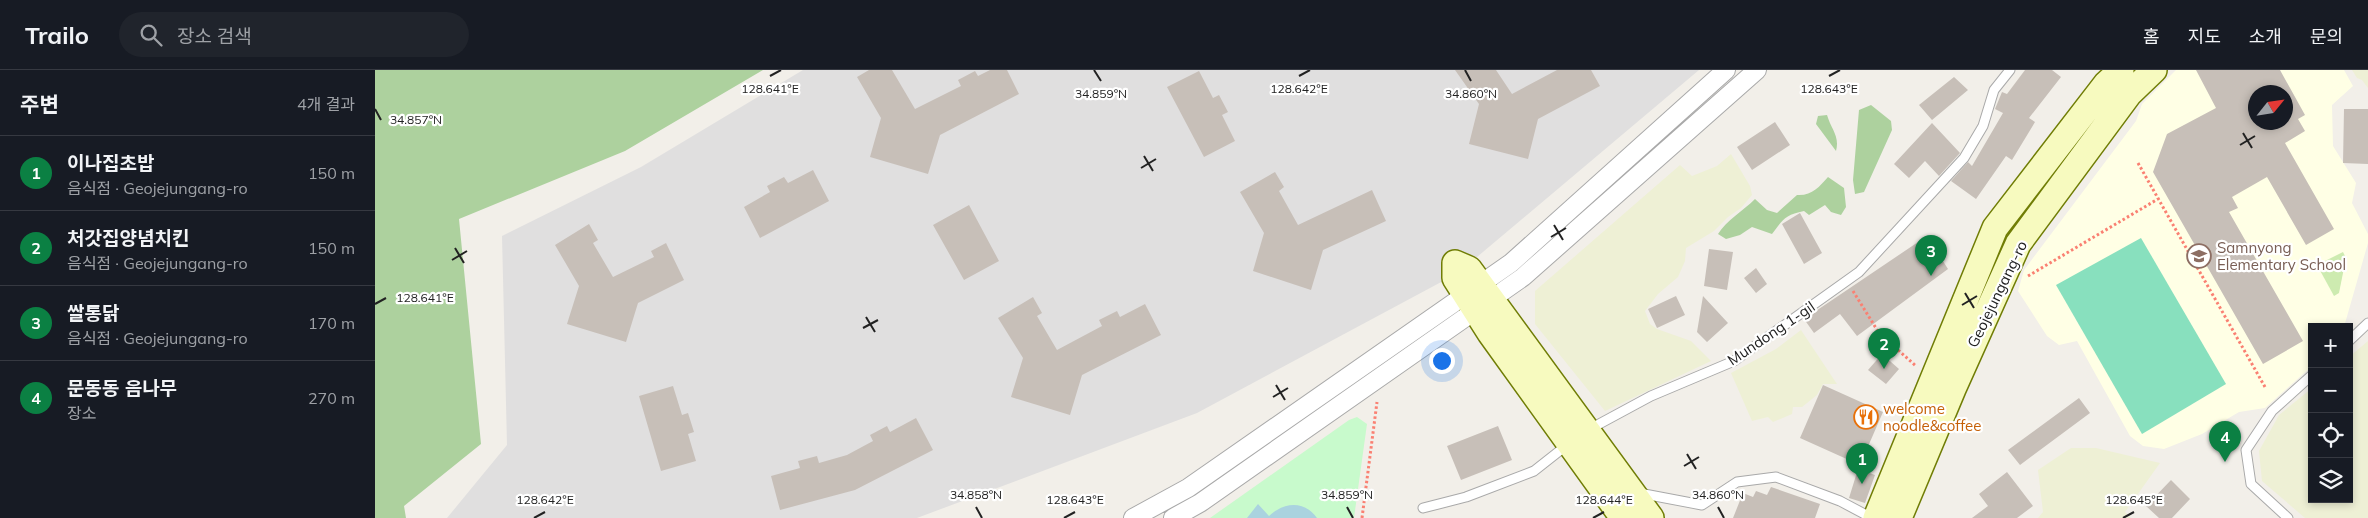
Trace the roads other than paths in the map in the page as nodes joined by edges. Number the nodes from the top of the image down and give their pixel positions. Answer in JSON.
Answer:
{"nodes":[{"id":1,"x":1726,"y":70,"type":"edge"},
{"id":2,"x":1757,"y":70,"type":"edge"},
{"id":3,"x":2010,"y":70,"type":"edge"},
{"id":4,"x":2121,"y":70,"type":"edge"},
{"id":5,"x":2154,"y":70,"type":"edge"},
{"id":6,"x":1478,"y":297,"type":"junction"},
{"id":7,"x":2368,"y":323,"type":"edge"},
{"id":8,"x":2353,"y":337,"type":"edge"},
{"id":9,"x":2308,"y":379,"type":"edge"},
{"id":10,"x":1577,"y":437,"type":"junction"},
{"id":11,"x":1631,"y":492,"type":"junction"},
{"id":12,"x":1423,"y":508,"type":"dead end"},
{"id":13,"x":1133,"y":518,"type":"edge"},
{"id":14,"x":1173,"y":518,"type":"edge"},
{"id":15,"x":1623,"y":518,"type":"edge"},
{"id":16,"x":1651,"y":518,"type":"edge"},
{"id":17,"x":1874,"y":518,"type":"edge"},
{"id":18,"x":1899,"y":518,"type":"edge"},
{"id":19,"x":2288,"y":518,"type":"edge"}],
"edges":[{"from":1,"to":6,"type":"street"},
{"from":2,"to":6,"type":"street"},
{"from":3,"to":10,"type":"lane","name":"Mundong 1-gil"},
{"from":4,"to":17,"type":"main road","name":"Geojejungang-ro"},
{"from":5,"to":18,"type":"main road","name":"Geojejungang-ro"},
{"from":6,"to":10,"type":"main road"},
{"from":6,"to":13,"type":"street"},
{"from":6,"to":14,"type":"street"},
{"from":7,"to":8,"type":"lane"},
{"from":9,"to":19,"type":"lane"},
{"from":10,"to":11,"type":"main road"},
{"from":10,"to":12,"type":"lane","name":"Mundong 1-gil"},
{"from":10,"to":15,"type":"main road"},
{"from":11,"to":16,"type":"main road"},
{"from":11,"to":17,"type":"lane"}]}
